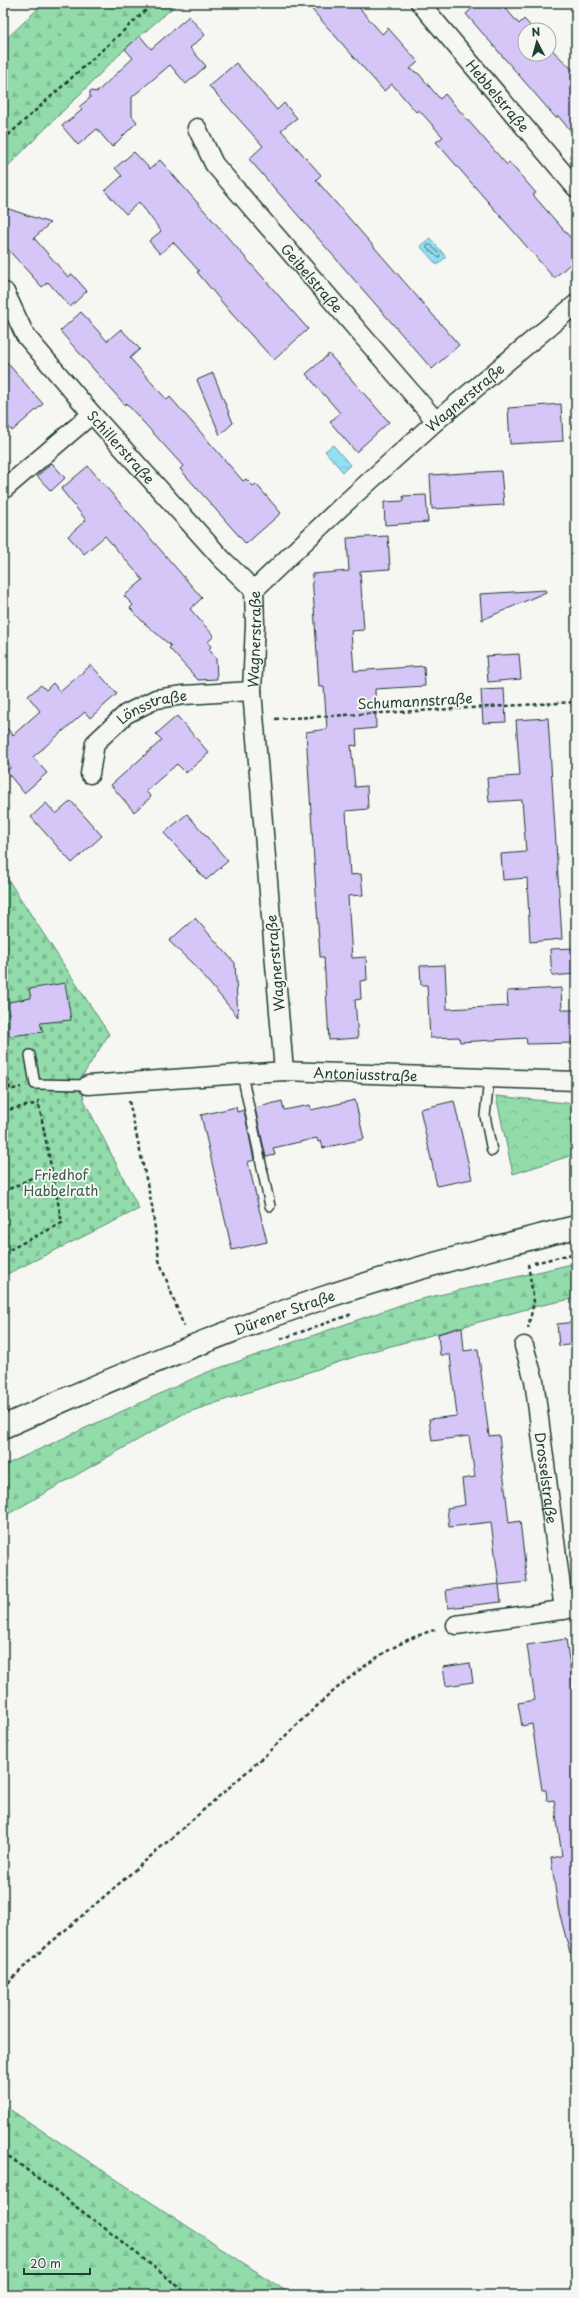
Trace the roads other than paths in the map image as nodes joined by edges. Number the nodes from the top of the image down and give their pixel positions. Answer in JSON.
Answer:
{"nodes":[{"id":1,"x":420,"y":3,"type":"edge"},
{"id":2,"x":197,"y":128,"type":"dead end"},
{"id":3,"x":576,"y":188,"type":"edge"},
{"id":4,"x":5,"y":292,"type":"dead end"},
{"id":5,"x":576,"y":304,"type":"edge"},
{"id":6,"x":92,"y":414,"type":"junction"},
{"id":7,"x":436,"y":421,"type":"junction"},
{"id":8,"x":3,"y":490,"type":"edge"},
{"id":9,"x":254,"y":590,"type":"junction"},
{"id":10,"x":252,"y":691,"type":"junction"},
{"id":11,"x":90,"y":774,"type":"dead end"},
{"id":12,"x":30,"y":1055,"type":"dead end"},
{"id":13,"x":284,"y":1071,"type":"junction"},
{"id":14,"x":242,"y":1074,"type":"junction"},
{"id":15,"x":489,"y":1079,"type":"junction"},
{"id":16,"x":576,"y":1082,"type":"edge"},
{"id":17,"x":88,"y":1085,"type":"joint"},
{"id":18,"x":492,"y":1151,"type":"dead end"},
{"id":19,"x":270,"y":1206,"type":"dead end"},
{"id":20,"x":576,"y":1227,"type":"edge"},
{"id":21,"x":524,"y":1346,"type":"road end"},
{"id":22,"x":3,"y":1427,"type":"edge"},
{"id":23,"x":570,"y":1609,"type":"edge"},
{"id":24,"x":456,"y":1625,"type":"road end"}],
"edges":[{"from":1,"to":3,"type":"street","name":"Hebbelstraße"},
{"from":2,"to":7,"type":"street","name":"Geibelstraße"},
{"from":4,"to":6,"type":"street","name":"Schillerstraße"},
{"from":5,"to":7,"type":"street","name":"Wagnerstraße"},
{"from":6,"to":8,"type":"street"},
{"from":6,"to":9,"type":"street","name":"Schillerstraße"},
{"from":7,"to":9,"type":"street","name":"Wagnerstraße"},
{"from":9,"to":10,"type":"street","name":"Wagnerstraße"},
{"from":10,"to":11,"type":"street","name":"Lönsstraße"},
{"from":10,"to":13,"type":"street","name":"Wagnerstraße"},
{"from":12,"to":17,"type":"lane"},
{"from":13,"to":14,"type":"street","name":"Antoniusstraße"},
{"from":13,"to":15,"type":"street","name":"Antoniusstraße"},
{"from":14,"to":17,"type":"street","name":"Antoniusstraße"},
{"from":14,"to":19,"type":"lane"},
{"from":15,"to":16,"type":"street","name":"Antoniusstraße"},
{"from":15,"to":18,"type":"lane"},
{"from":20,"to":22,"type":"main road","name":"Dürener Straße"},
{"from":21,"to":23,"type":"street","name":"Drosselstraße"},
{"from":23,"to":24,"type":"street"}]}
